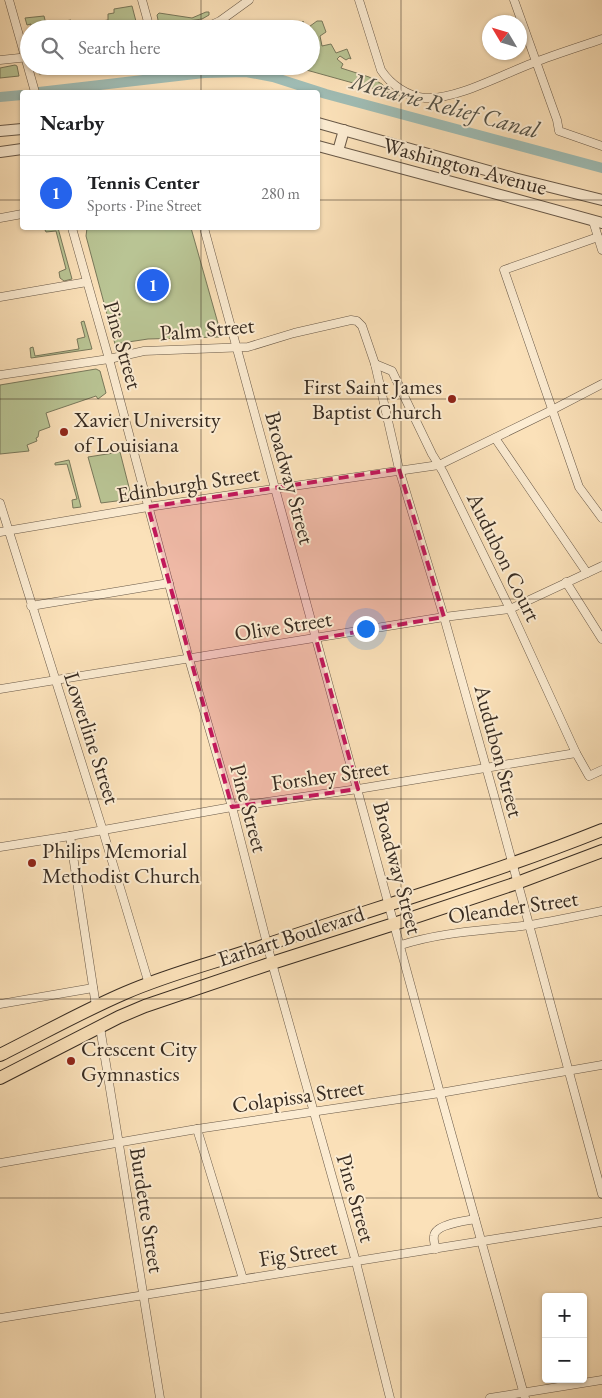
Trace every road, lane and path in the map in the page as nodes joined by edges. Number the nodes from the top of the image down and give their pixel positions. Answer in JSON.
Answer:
{"nodes":[{"id":1,"x":9,"y":0,"type":"edge"},
{"id":2,"x":142,"y":0,"type":"edge"},
{"id":3,"x":249,"y":0,"type":"edge"},
{"id":4,"x":359,"y":0,"type":"edge"},
{"id":5,"x":514,"y":0,"type":"edge"},
{"id":6,"x":148,"y":20,"type":"edge"},
{"id":7,"x":220,"y":20,"type":"edge"},
{"id":8,"x":20,"y":35,"type":"edge"},
{"id":9,"x":602,"y":39,"type":"edge"},
{"id":10,"x":20,"y":58,"type":"edge"},
{"id":11,"x":0,"y":60,"type":"edge"},
{"id":12,"x":536,"y":61,"type":"junction"},
{"id":13,"x":30,"y":75,"type":"edge"},
{"id":14,"x":34,"y":90,"type":"edge"},
{"id":15,"x":320,"y":124,"type":"edge"},
{"id":16,"x":20,"y":129,"type":"edge"},
{"id":17,"x":344,"y":130,"type":"junction"},
{"id":18,"x":0,"y":132,"type":"edge"},
{"id":19,"x":320,"y":146,"type":"edge"},
{"id":20,"x":602,"y":146,"type":"edge"},
{"id":21,"x":20,"y":150,"type":"edge"},
{"id":22,"x":338,"y":151,"type":"junction"},
{"id":23,"x":0,"y":152,"type":"edge"},
{"id":24,"x":514,"y":178,"type":"junction"},
{"id":25,"x":508,"y":196,"type":"junction"},
{"id":26,"x":602,"y":200,"type":"edge"},
{"id":27,"x":20,"y":214,"type":"edge"},
{"id":28,"x":0,"y":218,"type":"edge"},
{"id":29,"x":598,"y":222,"type":"edge"},
{"id":30,"x":73,"y":230,"type":"edge"},
{"id":31,"x":205,"y":230,"type":"edge"},
{"id":32,"x":598,"y":237,"type":"junction"},
{"id":33,"x":602,"y":250,"type":"edge"},
{"id":34,"x":87,"y":282,"type":"junction"},
{"id":35,"x":0,"y":297,"type":"edge"},
{"id":36,"x":357,"y":321,"type":"joint"},
{"id":37,"x":236,"y":348,"type":"junction"},
{"id":38,"x":109,"y":359,"type":"junction"},
{"id":39,"x":375,"y":364,"type":"junction"},
{"id":40,"x":0,"y":375,"type":"edge"},
{"id":41,"x":602,"y":384,"type":"edge"},
{"id":42,"x":552,"y":410,"type":"junction"},
{"id":43,"x":495,"y":438,"type":"junction"},
{"id":44,"x":438,"y":464,"type":"junction"},
{"id":45,"x":399,"y":470,"type":"junction"},
{"id":46,"x":275,"y":488,"type":"junction"},
{"id":47,"x":0,"y":503,"type":"edge"},
{"id":48,"x":148,"y":507,"type":"junction"},
{"id":49,"x":602,"y":518,"type":"edge"},
{"id":50,"x":9,"y":530,"type":"junction"},
{"id":51,"x":0,"y":532,"type":"edge"},
{"id":52,"x":602,"y":566,"type":"edge"},
{"id":53,"x":586,"y":573,"type":"junction"},
{"id":54,"x":169,"y":582,"type":"junction"},
{"id":55,"x":566,"y":582,"type":"junction"},
{"id":56,"x":31,"y":606,"type":"junction"},
{"id":57,"x":510,"y":609,"type":"junction"},
{"id":58,"x":444,"y":617,"type":"junction"},
{"id":59,"x":316,"y":638,"type":"junction"},
{"id":60,"x":602,"y":639,"type":"edge"},
{"id":61,"x":188,"y":659,"type":"junction"},
{"id":62,"x":55,"y":680,"type":"junction"},
{"id":63,"x":0,"y":689,"type":"edge"},
{"id":64,"x":576,"y":753,"type":"junction"},
{"id":65,"x":486,"y":768,"type":"junction"},
{"id":66,"x":602,"y":770,"type":"edge"},
{"id":67,"x":358,"y":789,"type":"junction"},
{"id":68,"x":232,"y":807,"type":"junction"},
{"id":69,"x":602,"y":830,"type":"edge"},
{"id":70,"x":103,"y":831,"type":"junction"},
{"id":71,"x":70,"y":836,"type":"junction"},
{"id":72,"x":0,"y":847,"type":"edge"},
{"id":73,"x":602,"y":851,"type":"edge"},
{"id":74,"x":512,"y":864,"type":"junction"},
{"id":75,"x":517,"y":883,"type":"junction"},
{"id":76,"x":389,"y":906,"type":"junction"},
{"id":77,"x":602,"y":911,"type":"edge"},
{"id":78,"x":394,"y":924,"type":"junction"},
{"id":79,"x":530,"y":924,"type":"junction"},
{"id":80,"x":267,"y":944,"type":"junction"},
{"id":81,"x":401,"y":945,"type":"junction"},
{"id":82,"x":272,"y":963,"type":"junction"},
{"id":83,"x":149,"y":984,"type":"junction"},
{"id":84,"x":94,"y":988,"type":"junction"},
{"id":85,"x":0,"y":1004,"type":"edge"},
{"id":86,"x":96,"y":1006,"type":"junction"},
{"id":87,"x":100,"y":1027,"type":"junction"},
{"id":88,"x":0,"y":1055,"type":"edge"},
{"id":89,"x":602,"y":1065,"type":"edge"},
{"id":90,"x":568,"y":1071,"type":"junction"},
{"id":91,"x":0,"y":1078,"type":"edge"},
{"id":92,"x":440,"y":1093,"type":"junction"},
{"id":93,"x":313,"y":1111,"type":"junction"},
{"id":94,"x":197,"y":1129,"type":"junction"},
{"id":95,"x":119,"y":1142,"type":"junction"},
{"id":96,"x":0,"y":1163,"type":"edge"},
{"id":97,"x":602,"y":1194,"type":"edge"},
{"id":98,"x":475,"y":1219,"type":"junction"},
{"id":99,"x":602,"y":1222,"type":"edge"},
{"id":100,"x":481,"y":1241,"type":"junction"},
{"id":101,"x":436,"y":1249,"type":"junction"},
{"id":102,"x":356,"y":1262,"type":"junction"},
{"id":103,"x":243,"y":1279,"type":"junction"},
{"id":104,"x":143,"y":1294,"type":"junction"},
{"id":105,"x":0,"y":1318,"type":"edge"},
{"id":106,"x":602,"y":1380,"type":"edge"},
{"id":107,"x":524,"y":1395,"type":"edge"},
{"id":108,"x":160,"y":1398,"type":"edge"},
{"id":109,"x":390,"y":1398,"type":"edge"},
{"id":110,"x":490,"y":1398,"type":"edge"}],
"edges":[{"from":1,"to":8,"type":"street"},
{"from":2,"to":6,"type":"street"},
{"from":3,"to":7,"type":"street"},
{"from":4,"to":12,"type":"street"},
{"from":5,"to":12,"type":"street"},
{"from":9,"to":12,"type":"street"},
{"from":10,"to":11,"type":"street"},
{"from":12,"to":20,"type":"street"},
{"from":13,"to":14,"type":"street"},
{"from":15,"to":17,"type":"street","name":"Washington Avenue"},
{"from":16,"to":18,"type":"street"},
{"from":17,"to":22,"type":"street"},
{"from":17,"to":24,"type":"street","name":"Washington Avenue"},
{"from":19,"to":22,"type":"street","name":"Washington Avenue"},
{"from":21,"to":23,"type":"street"},
{"from":22,"to":25,"type":"street","name":"Washington Avenue"},
{"from":24,"to":25,"type":"street"},
{"from":24,"to":26,"type":"street","name":"Washington Avenue"},
{"from":25,"to":29,"type":"street","name":"Washington Avenue"},
{"from":27,"to":28,"type":"street"},
{"from":29,"to":32,"type":"street"},
{"from":30,"to":34,"type":"street","name":"Pine Street"},
{"from":31,"to":37,"type":"street","name":"Broadway Street"},
{"from":32,"to":33,"type":"street"},
{"from":32,"to":42,"type":"street"},
{"from":34,"to":35,"type":"street"},
{"from":34,"to":38,"type":"street","name":"Pine Street"},
{"from":36,"to":37,"type":"street","name":"Palm Street"},
{"from":36,"to":39,"type":"street","name":"Audubon Street"},
{"from":37,"to":38,"type":"street","name":"Palm Street"},
{"from":37,"to":46,"type":"street","name":"Broadway Street"},
{"from":38,"to":40,"type":"street","name":"Palm Street"},
{"from":38,"to":48,"type":"street","name":"Pine Street"},
{"from":39,"to":44,"type":"street","name":"Audubon Court"},
{"from":39,"to":45,"type":"street","name":"Audubon Street"},
{"from":41,"to":42,"type":"street","name":"Edinburgh Street"},
{"from":42,"to":43,"type":"street","name":"Edinburgh Street"},
{"from":42,"to":49,"type":"street"},
{"from":43,"to":44,"type":"street","name":"Edinburgh Street"},
{"from":43,"to":53,"type":"street"},
{"from":44,"to":45,"type":"street","name":"Edinburgh Street"},
{"from":44,"to":57,"type":"street","name":"Audubon Court"},
{"from":45,"to":46,"type":"street","name":"Edinburgh Street"},
{"from":45,"to":58,"type":"street","name":"Audubon Street"},
{"from":46,"to":48,"type":"street","name":"Edinburgh Street"},
{"from":46,"to":59,"type":"street","name":"Broadway Street"},
{"from":47,"to":50,"type":"street","name":"Lowerline Street"},
{"from":48,"to":50,"type":"street","name":"Edinburgh Street"},
{"from":48,"to":54,"type":"street","name":"Pine Street"},
{"from":50,"to":51,"type":"street","name":"Edinburgh Street"},
{"from":50,"to":56,"type":"street","name":"Lowerline Street"},
{"from":52,"to":53,"type":"street","name":"Olive Street"},
{"from":53,"to":55,"type":"street","name":"Olive Street"},
{"from":54,"to":56,"type":"street"},
{"from":54,"to":61,"type":"street","name":"Pine Street"},
{"from":55,"to":57,"type":"street","name":"Olive Street"},
{"from":55,"to":60,"type":"street"},
{"from":56,"to":62,"type":"street","name":"Lowerline Street"},
{"from":57,"to":58,"type":"street","name":"Olive Street"},
{"from":57,"to":64,"type":"street","name":"Audubon Court"},
{"from":58,"to":59,"type":"street","name":"Olive Street"},
{"from":58,"to":65,"type":"street","name":"Audubon Street"},
{"from":59,"to":61,"type":"street","name":"Olive Street"},
{"from":59,"to":67,"type":"street","name":"Broadway Street"},
{"from":61,"to":62,"type":"street","name":"Olive Street"},
{"from":61,"to":68,"type":"street","name":"Pine Street"},
{"from":62,"to":63,"type":"street","name":"Olive Street"},
{"from":62,"to":70,"type":"street","name":"Lowerline Street"},
{"from":64,"to":65,"type":"street","name":"Forshey Street"},
{"from":64,"to":66,"type":"street","name":"Audubon Court"},
{"from":65,"to":67,"type":"street","name":"Forshey Street"},
{"from":65,"to":74,"type":"street","name":"Audubon Street"},
{"from":67,"to":68,"type":"street","name":"Forshey Street"},
{"from":67,"to":76,"type":"street","name":"Broadway Street"},
{"from":68,"to":70,"type":"street","name":"Forshey Street"},
{"from":68,"to":80,"type":"street","name":"Pine Street"},
{"from":69,"to":74,"type":"main road","name":"Earhart Boulevard"},
{"from":70,"to":71,"type":"street","name":"Forshey Street"},
{"from":70,"to":83,"type":"street","name":"Lowerline Street"},
{"from":71,"to":72,"type":"street","name":"Forshey Street"},
{"from":71,"to":84,"type":"street"},
{"from":73,"to":75,"type":"main road","name":"Earhart Boulevard"},
{"from":74,"to":75,"type":"street","name":"Audubon Street"},
{"from":74,"to":76,"type":"main road","name":"Earhart Boulevard"},
{"from":75,"to":78,"type":"main road","name":"Earhart Boulevard"},
{"from":75,"to":79,"type":"street","name":"Audubon Street"},
{"from":76,"to":78,"type":"street","name":"Broadway Street"},
{"from":76,"to":80,"type":"main road","name":"Earhart Boulevard"},
{"from":77,"to":79,"type":"street","name":"Oleander Street"},
{"from":78,"to":81,"type":"street","name":"Broadway Street"},
{"from":78,"to":82,"type":"main road","name":"Earhart Boulevard"},
{"from":79,"to":81,"type":"street","name":"Oleander Street"},
{"from":79,"to":90,"type":"street","name":"Audubon Street"},
{"from":80,"to":82,"type":"street","name":"Pine Street"},
{"from":80,"to":83,"type":"main road","name":"Earhart Boulevard"},
{"from":81,"to":92,"type":"street","name":"Broadway Street"},
{"from":82,"to":87,"type":"main road","name":"Earhart Boulevard"},
{"from":82,"to":93,"type":"street","name":"Pine Street"},
{"from":83,"to":86,"type":"main road","name":"Earhart Boulevard"},
{"from":84,"to":85,"type":"street"},
{"from":84,"to":86,"type":"street"},
{"from":86,"to":88,"type":"main road","name":"Earhart Boulevard"},
{"from":87,"to":91,"type":"main road","name":"Earhart Boulevard"},
{"from":87,"to":95,"type":"street","name":"Burdette Street"},
{"from":89,"to":90,"type":"street","name":"Colapissa Street"},
{"from":90,"to":92,"type":"street","name":"Colapissa Street"},
{"from":90,"to":97,"type":"street","name":"Audubon Street"},
{"from":92,"to":93,"type":"street","name":"Colapissa Street"},
{"from":92,"to":98,"type":"street","name":"Broadway Street"},
{"from":93,"to":94,"type":"street","name":"Colapissa Street"},
{"from":93,"to":102,"type":"street","name":"Pine Street"},
{"from":94,"to":95,"type":"street","name":"Colapissa Street"},
{"from":94,"to":103,"type":"street"},
{"from":95,"to":96,"type":"street","name":"Colapissa Street"},
{"from":95,"to":104,"type":"street","name":"Burdette Street"},
{"from":98,"to":100,"type":"street","name":"Broadway Street"},
{"from":98,"to":101,"type":"street"},
{"from":99,"to":100,"type":"street","name":"Fig Street"},
{"from":100,"to":101,"type":"street","name":"Fig Street"},
{"from":100,"to":107,"type":"street","name":"Broadway Street"},
{"from":101,"to":102,"type":"street","name":"Fig Street"},
{"from":102,"to":103,"type":"street","name":"Fig Street"},
{"from":102,"to":109,"type":"street","name":"Pine Street"},
{"from":103,"to":104,"type":"street","name":"Fig Street"},
{"from":104,"to":105,"type":"street","name":"Fig Street"},
{"from":104,"to":108,"type":"street","name":"Burdette Street"},
{"from":106,"to":107,"type":"street"},
{"from":107,"to":110,"type":"street"}]}
